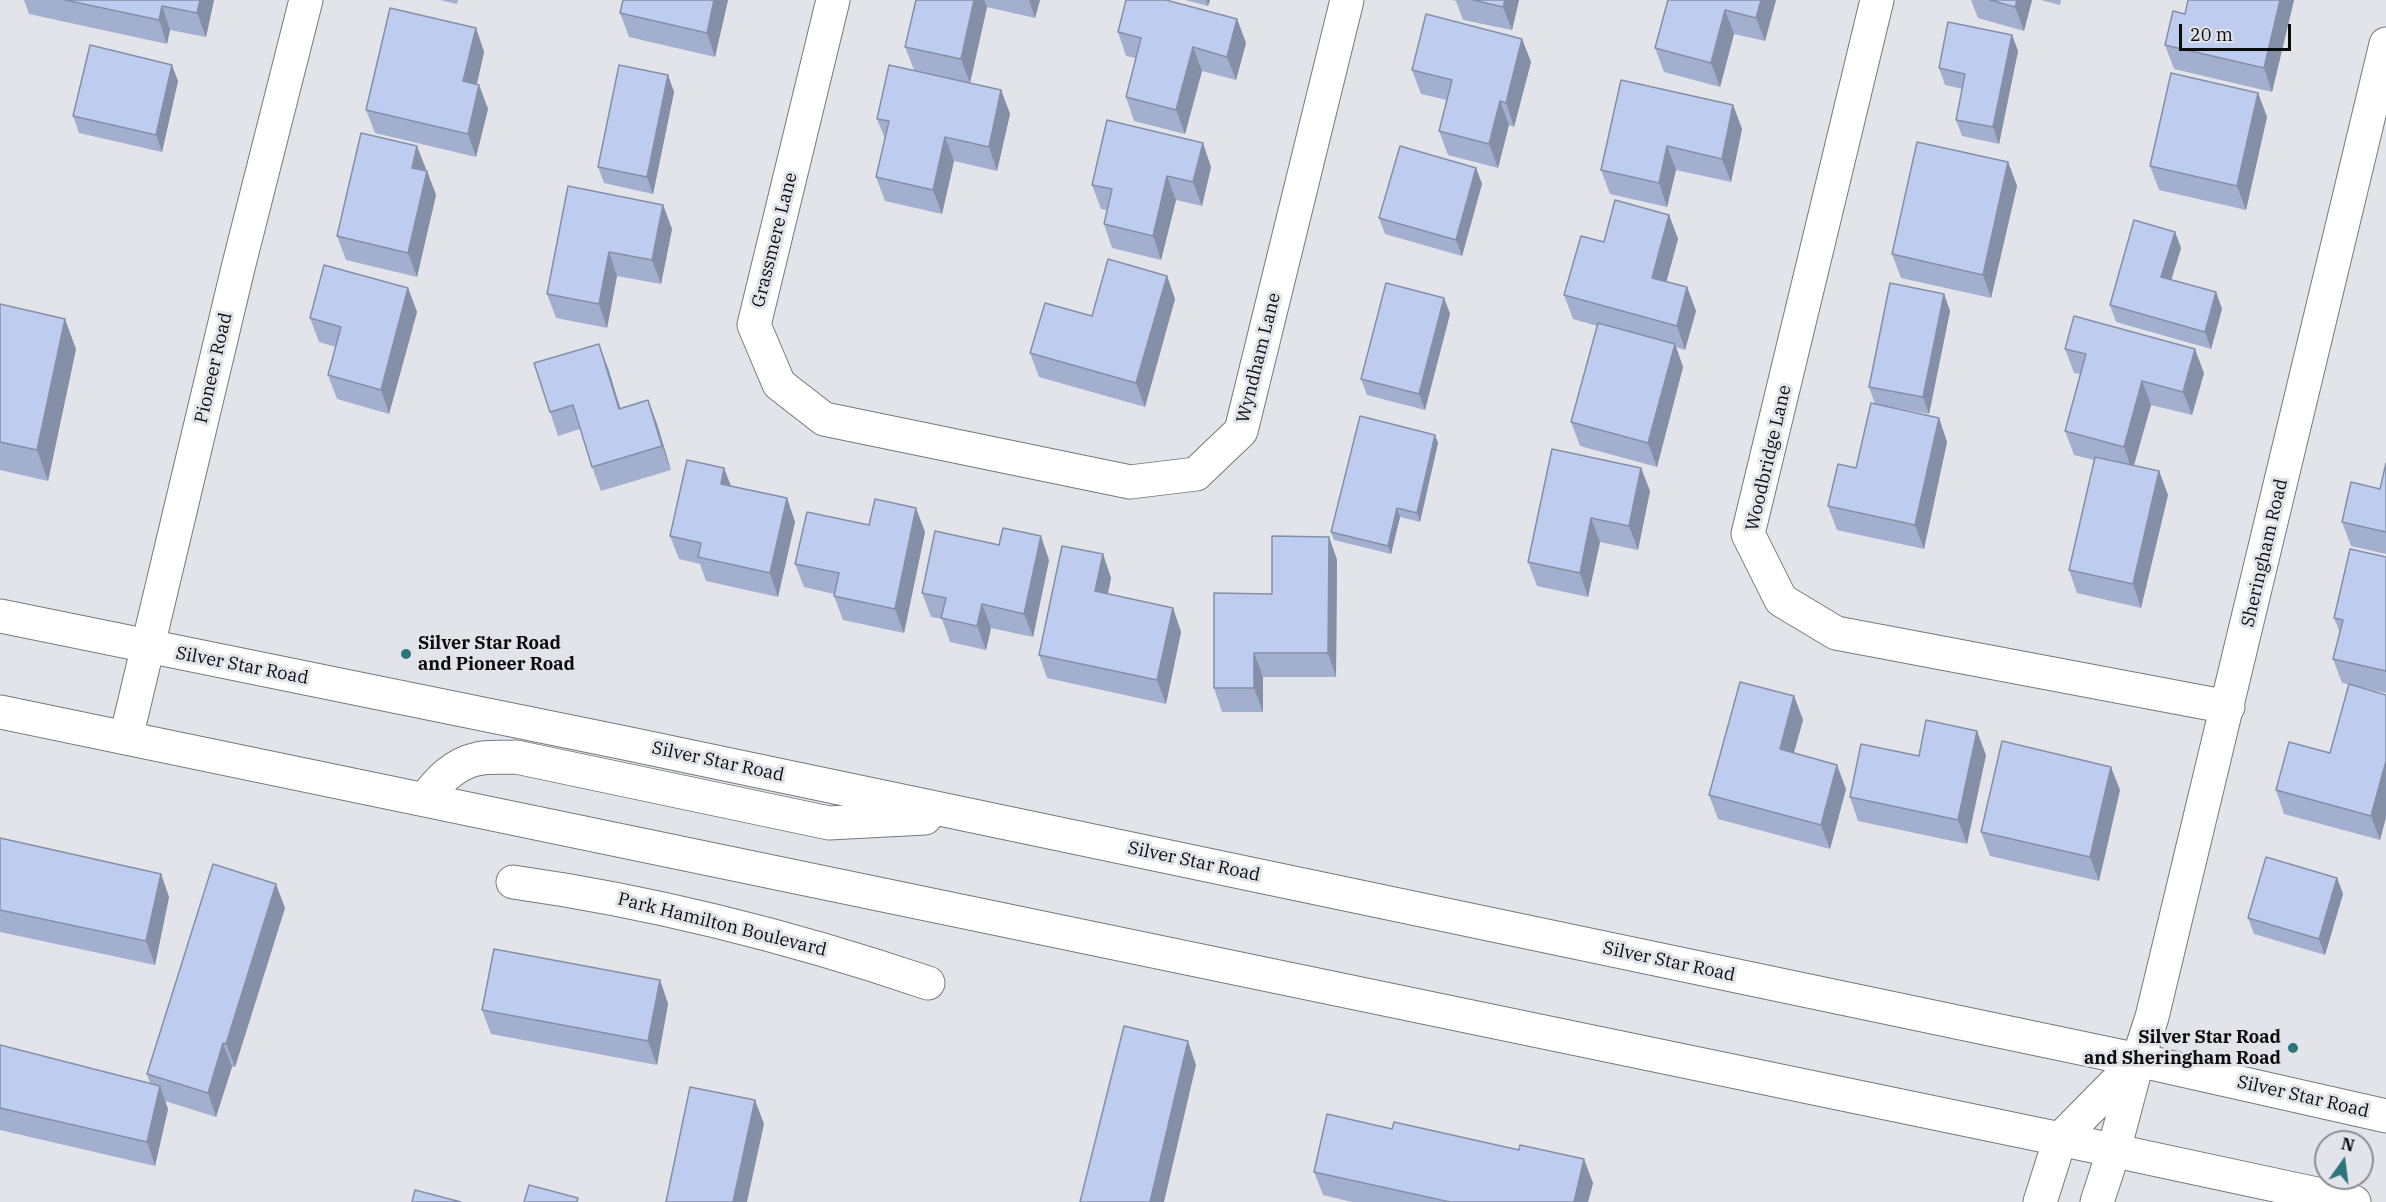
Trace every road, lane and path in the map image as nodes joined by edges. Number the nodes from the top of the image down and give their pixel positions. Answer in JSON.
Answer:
{"nodes":[{"id":1,"x":306,"y":0,"type":"edge"},
{"id":2,"x":833,"y":0,"type":"edge"},
{"id":3,"x":1347,"y":0,"type":"edge"},
{"id":4,"x":1877,"y":0,"type":"edge"},
{"id":5,"x":2386,"y":44,"type":"edge"},
{"id":6,"x":968,"y":449,"type":"joint"},
{"id":7,"x":0,"y":616,"type":"edge"},
{"id":8,"x":148,"y":647,"type":"junction"},
{"id":9,"x":2228,"y":707,"type":"junction"},
{"id":10,"x":0,"y":711,"type":"edge"},
{"id":11,"x":126,"y":738,"type":"junction"},
{"id":12,"x":425,"y":799,"type":"junction"},
{"id":13,"x":972,"y":816,"type":"junction"},
{"id":14,"x":513,"y":882,"type":"dead end"},
{"id":15,"x":928,"y":983,"type":"dead end"},
{"id":16,"x":2138,"y":1060,"type":"junction"},
{"id":17,"x":2386,"y":1116,"type":"edge"},
{"id":18,"x":2060,"y":1139,"type":"junction"},
{"id":19,"x":2114,"y":1150,"type":"junction"},
{"id":20,"x":2040,"y":1202,"type":"edge"},
{"id":21,"x":2097,"y":1202,"type":"edge"},
{"id":22,"x":2354,"y":1202,"type":"edge"}],
"edges":[{"from":1,"to":8,"type":"main road","name":"Pioneer Road"},
{"from":2,"to":6,"type":"main road","name":"Grassmere Lane"},
{"from":3,"to":6,"type":"main road","name":"Wyndham Lane"},
{"from":4,"to":9,"type":"main road","name":"Woodbridge Lane"},
{"from":5,"to":9,"type":"main road","name":"Sheringham Road"},
{"from":7,"to":8,"type":"main road","name":"Silver Star Road"},
{"from":8,"to":11,"type":"main road","name":"Pioneer Road"},
{"from":8,"to":13,"type":"main road","name":"Silver Star Road"},
{"from":9,"to":16,"type":"main road","name":"Sheringham Road"},
{"from":10,"to":11,"type":"main road"},
{"from":11,"to":12,"type":"main road"},
{"from":12,"to":13,"type":"main road"},
{"from":12,"to":18,"type":"main road"},
{"from":13,"to":16,"type":"main road","name":"Silver Star Road"},
{"from":14,"to":15,"type":"main road","name":"Park Hamilton Boulevard"},
{"from":16,"to":17,"type":"main road","name":"Silver Star Road"},
{"from":16,"to":18,"type":"main road"},
{"from":16,"to":19,"type":"main road","name":"Sheringham Road"},
{"from":18,"to":19,"type":"main road"},
{"from":18,"to":20,"type":"main road"},
{"from":19,"to":21,"type":"main road","name":"Sheringham Road"},
{"from":19,"to":22,"type":"main road"}]}
